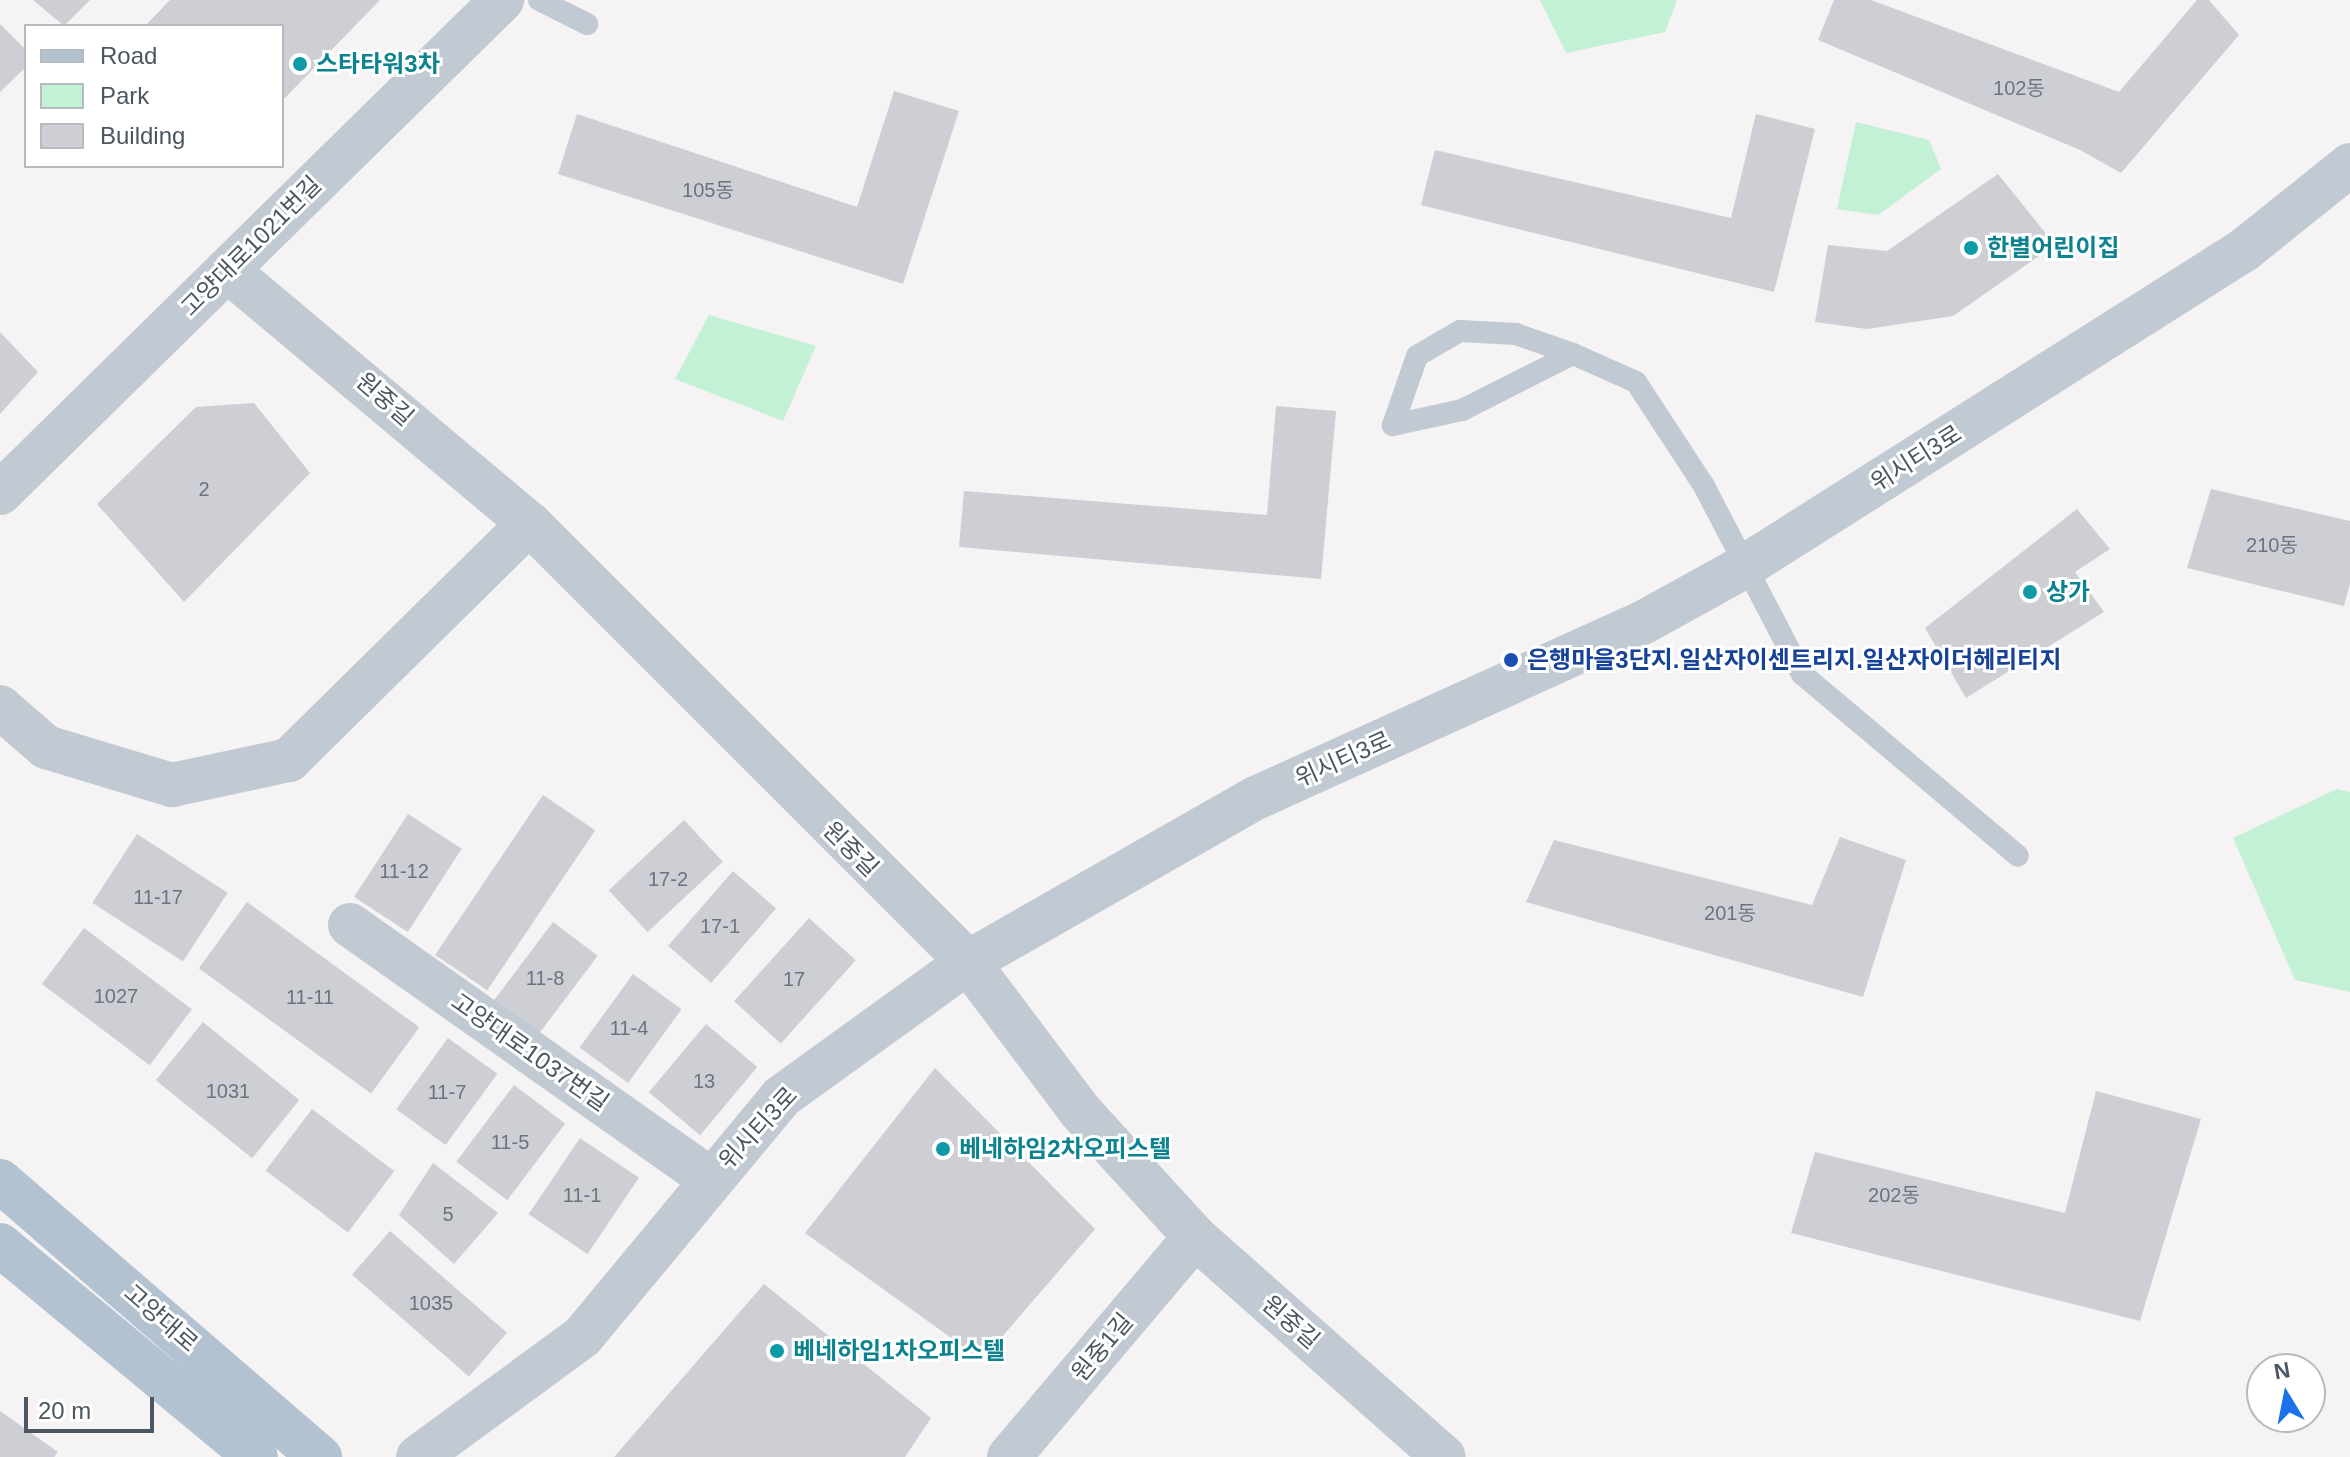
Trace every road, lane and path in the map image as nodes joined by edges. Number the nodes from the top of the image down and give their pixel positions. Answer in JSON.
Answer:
{"nodes":[{"id":1,"x":502,"y":0,"type":"edge"},
{"id":2,"x":539,"y":0,"type":"edge"},
{"id":3,"x":587,"y":24,"type":"dead end"},
{"id":4,"x":2350,"y":165,"type":"edge"},
{"id":5,"x":227,"y":270,"type":"junction"},
{"id":6,"x":1573,"y":354,"type":"junction"},
{"id":7,"x":0,"y":493,"type":"edge"},
{"id":8,"x":529,"y":523,"type":"junction"},
{"id":9,"x":1742,"y":568,"type":"junction"},
{"id":10,"x":0,"y":707,"type":"edge"},
{"id":11,"x":2018,"y":856,"type":"dead end"},
{"id":12,"x":350,"y":925,"type":"dead end"},
{"id":13,"x":968,"y":962,"type":"junction"},
{"id":14,"x":711,"y":1180,"type":"junction"},
{"id":15,"x":0,"y":1181,"type":"edge"},
{"id":16,"x":1195,"y":1237,"type":"junction"},
{"id":17,"x":0,"y":1245,"type":"edge"},
{"id":18,"x":256,"y":1457,"type":"edge"},
{"id":19,"x":320,"y":1457,"type":"edge"},
{"id":20,"x":418,"y":1457,"type":"edge"},
{"id":21,"x":1009,"y":1457,"type":"edge"},
{"id":22,"x":1444,"y":1457,"type":"edge"}],
"edges":[{"from":1,"to":5,"type":"street","name":"고양대로1021번길"},
{"from":2,"to":3,"type":"lane"},
{"from":4,"to":9,"type":"street","name":"위시티3로"},
{"from":5,"to":7,"type":"street","name":"고양대로1021번길"},
{"from":5,"to":8,"type":"street","name":"원중길"},
{"from":6,"to":6,"type":"lane"},
{"from":6,"to":9,"type":"lane"},
{"from":8,"to":10,"type":"street"},
{"from":8,"to":13,"type":"street","name":"원중길"},
{"from":9,"to":11,"type":"lane"},
{"from":9,"to":13,"type":"street","name":"위시티3로"},
{"from":12,"to":14,"type":"street","name":"고양대로1037번길"},
{"from":13,"to":14,"type":"street","name":"위시티3로"},
{"from":13,"to":16,"type":"street","name":"원중길"},
{"from":14,"to":20,"type":"street","name":"위시티3로"},
{"from":15,"to":19,"type":"main road","name":"고양대로"},
{"from":16,"to":21,"type":"street","name":"원중1길"},
{"from":16,"to":22,"type":"street","name":"원중길"},
{"from":17,"to":18,"type":"main road","name":"고양대로"}]}
